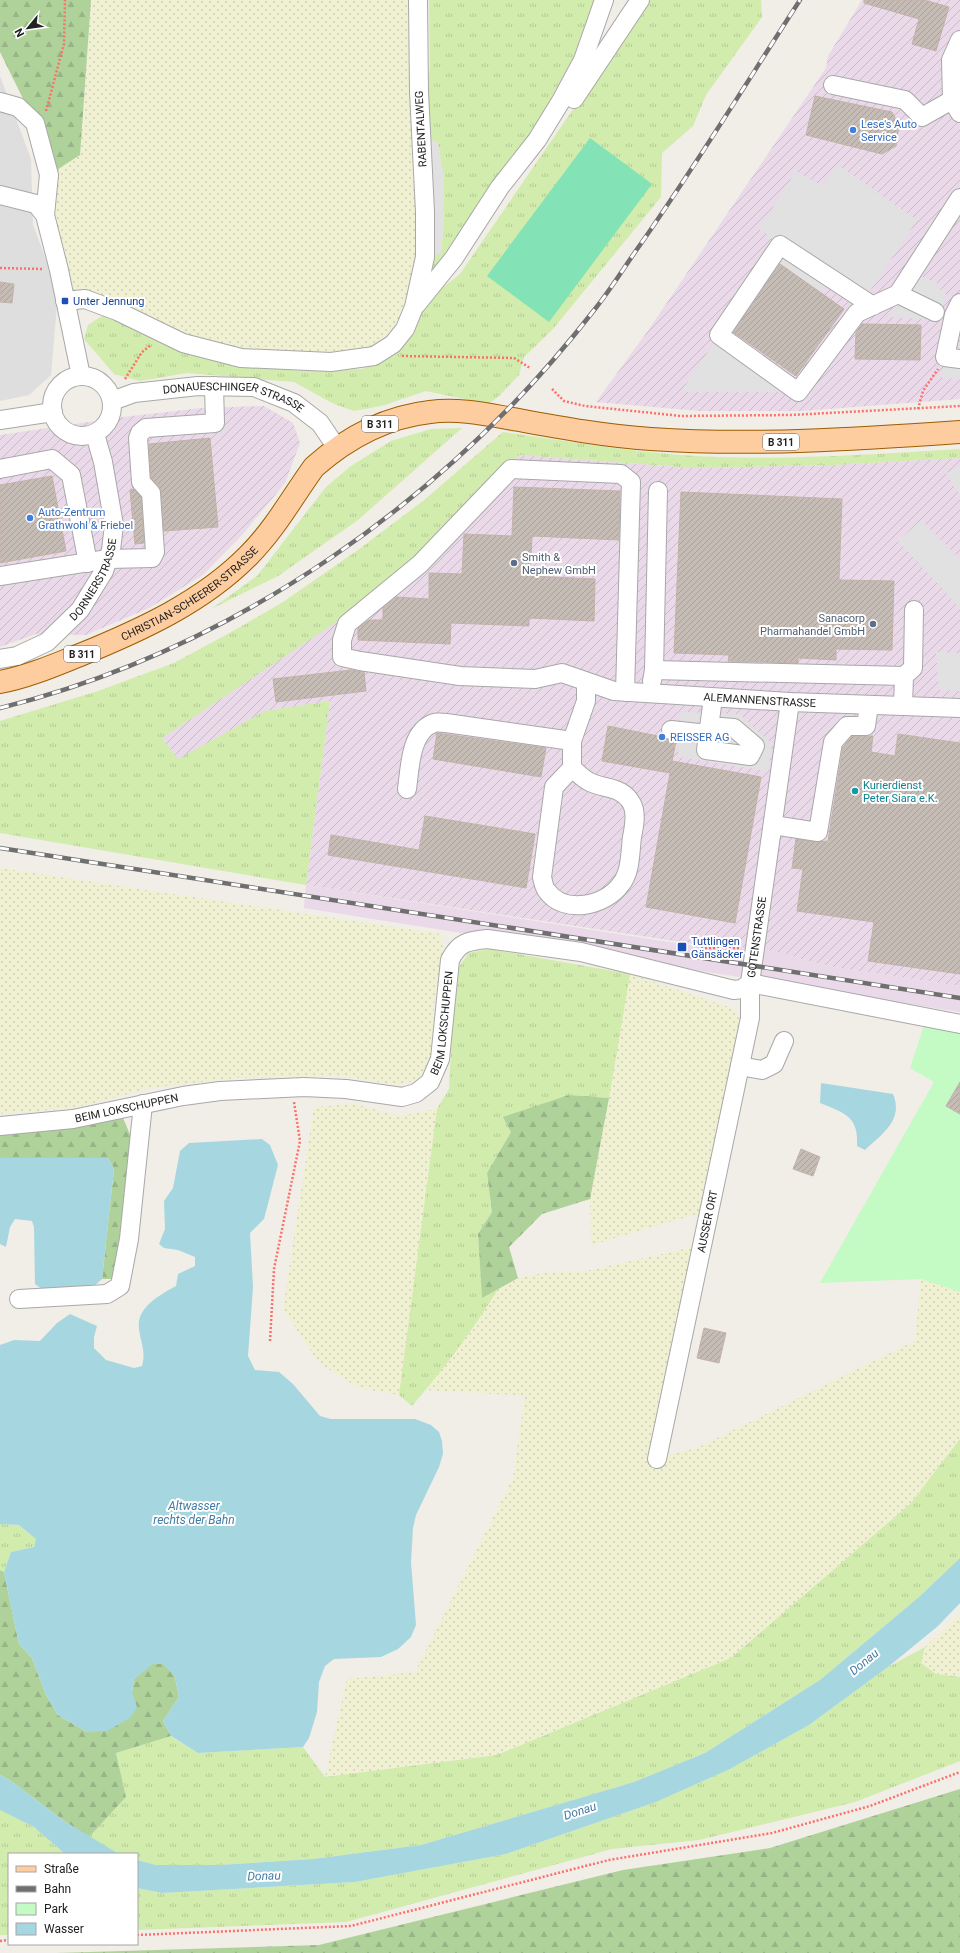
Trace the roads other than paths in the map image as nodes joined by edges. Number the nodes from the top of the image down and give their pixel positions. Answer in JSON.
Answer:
{"nodes":[{"id":1,"x":418,"y":0,"type":"edge"},
{"id":2,"x":604,"y":0,"type":"edge"},
{"id":3,"x":640,"y":0,"type":"edge"},
{"id":4,"x":960,"y":40,"type":"edge"},
{"id":5,"x":833,"y":85,"type":"dead end"},
{"id":6,"x":0,"y":102,"type":"edge"},
{"id":7,"x":956,"y":106,"type":"edge"},
{"id":8,"x":516,"y":167,"type":"junction"},
{"id":9,"x":0,"y":195,"type":"edge"},
{"id":10,"x":960,"y":198,"type":"edge"},
{"id":11,"x":45,"y":215,"type":"junction"},
{"id":12,"x":898,"y":294,"type":"junction"},
{"id":13,"x":65,"y":301,"type":"junction"},
{"id":14,"x":960,"y":303,"type":"edge"},
{"id":15,"x":873,"y":306,"type":"junction"},
{"id":16,"x":414,"y":308,"type":"junction"},
{"id":17,"x":935,"y":312,"type":"dead end"},
{"id":18,"x":952,"y":358,"type":"edge"},
{"id":19,"x":81,"y":376,"type":"junction"},
{"id":20,"x":214,"y":386,"type":"junction"},
{"id":21,"x":112,"y":401,"type":"junction"},
{"id":22,"x":53,"y":412,"type":"junction"},
{"id":23,"x":0,"y":420,"type":"edge"},
{"id":24,"x":960,"y":432,"type":"edge"},
{"id":25,"x":94,"y":434,"type":"junction"},
{"id":26,"x":337,"y":448,"type":"junction"},
{"id":27,"x":0,"y":469,"type":"edge"},
{"id":28,"x":658,"y":492,"type":"dead end"},
{"id":29,"x":108,"y":559,"type":"junction"},
{"id":30,"x":88,"y":563,"type":"junction"},
{"id":31,"x":0,"y":576,"type":"edge"},
{"id":32,"x":914,"y":610,"type":"dead end"},
{"id":33,"x":0,"y":659,"type":"edge"},
{"id":34,"x":654,"y":670,"type":"junction"},
{"id":35,"x":904,"y":676,"type":"junction"},
{"id":36,"x":0,"y":682,"type":"edge"},
{"id":37,"x":586,"y":682,"type":"junction"},
{"id":38,"x":625,"y":692,"type":"junction"},
{"id":39,"x":649,"y":694,"type":"junction"},
{"id":40,"x":713,"y":698,"type":"junction"},
{"id":41,"x":790,"y":702,"type":"junction"},
{"id":42,"x":869,"y":705,"type":"junction"},
{"id":43,"x":903,"y":706,"type":"junction"},
{"id":44,"x":960,"y":708,"type":"edge"},
{"id":45,"x":671,"y":730,"type":"dead end"},
{"id":46,"x":572,"y":741,"type":"junction"},
{"id":47,"x":572,"y":768,"type":"junction"},
{"id":48,"x":407,"y":789,"type":"dead end"},
{"id":49,"x":773,"y":825,"type":"junction"},
{"id":50,"x":750,"y":983,"type":"junction"},
{"id":51,"x":960,"y":1024,"type":"edge"},
{"id":52,"x":784,"y":1041,"type":"dead end"},
{"id":53,"x":740,"y":1066,"type":"junction"},
{"id":54,"x":143,"y":1104,"type":"junction"},
{"id":55,"x":0,"y":1126,"type":"edge"},
{"id":56,"x":19,"y":1299,"type":"dead end"},
{"id":57,"x":657,"y":1459,"type":"dead end"}],
"edges":[{"from":1,"to":16,"type":"street","name":"RABENTALWEG"},
{"from":2,"to":8,"type":"street"},
{"from":3,"to":8,"type":"street"},
{"from":4,"to":7,"type":"street"},
{"from":5,"to":7,"type":"street"},
{"from":6,"to":11,"type":"street"},
{"from":8,"to":16,"type":"street"},
{"from":9,"to":11,"type":"street"},
{"from":10,"to":12,"type":"street"},
{"from":11,"to":13,"type":"street"},
{"from":12,"to":15,"type":"street"},
{"from":12,"to":17,"type":"street"},
{"from":13,"to":16,"type":"street"},
{"from":13,"to":19,"type":"street"},
{"from":14,"to":18,"type":"street"},
{"from":15,"to":15,"type":"street"},
{"from":19,"to":21,"type":"street"},
{"from":19,"to":22,"type":"street"},
{"from":20,"to":21,"type":"street","name":"DONAUESCHINGER STRASSE"},
{"from":20,"to":26,"type":"street","name":"DONAUESCHINGER STRASSE"},
{"from":20,"to":29,"type":"street"},
{"from":21,"to":25,"type":"street"},
{"from":22,"to":23,"type":"street"},
{"from":22,"to":25,"type":"street"},
{"from":24,"to":26,"type":"main road","number":"B 311"},
{"from":25,"to":29,"type":"street","name":"DORNIERSTRASSE"},
{"from":26,"to":36,"type":"main road","name":"CHRISTIAN-SCHEERER-STRASSE","number":"B 311"},
{"from":27,"to":30,"type":"street"},
{"from":28,"to":34,"type":"street"},
{"from":29,"to":30,"type":"street"},
{"from":29,"to":33,"type":"street","name":"DORNIERSTRASSE"},
{"from":30,"to":31,"type":"street"},
{"from":32,"to":35,"type":"street"},
{"from":34,"to":35,"type":"street"},
{"from":34,"to":39,"type":"street"},
{"from":35,"to":43,"type":"street"},
{"from":37,"to":38,"type":"street","name":"ALEMANNENSTRASSE"},
{"from":37,"to":38,"type":"street","name":"ALEMANNENSTRASSE"},
{"from":37,"to":46,"type":"street"},
{"from":38,"to":39,"type":"street","name":"ALEMANNENSTRASSE"},
{"from":39,"to":40,"type":"street","name":"ALEMANNENSTRASSE"},
{"from":40,"to":41,"type":"street","name":"ALEMANNENSTRASSE"},
{"from":40,"to":45,"type":"street"},
{"from":41,"to":42,"type":"street","name":"ALEMANNENSTRASSE"},
{"from":41,"to":49,"type":"street","name":"GOTENSTRASSE"},
{"from":42,"to":43,"type":"street","name":"ALEMANNENSTRASSE"},
{"from":42,"to":49,"type":"street"},
{"from":43,"to":44,"type":"street","name":"ALEMANNENSTRASSE"},
{"from":46,"to":47,"type":"street"},
{"from":46,"to":48,"type":"street"},
{"from":47,"to":47,"type":"street"},
{"from":49,"to":50,"type":"street","name":"GOTENSTRASSE"},
{"from":50,"to":51,"type":"street","name":"GOTENSTRASSE"},
{"from":50,"to":53,"type":"street","name":"AUSSER ORT"},
{"from":50,"to":54,"type":"street","name":"BEIM LOKSCHUPPEN"},
{"from":52,"to":53,"type":"street"},
{"from":53,"to":57,"type":"street","name":"AUSSER ORT"},
{"from":54,"to":55,"type":"street","name":"BEIM LOKSCHUPPEN"},
{"from":54,"to":56,"type":"street"}]}
